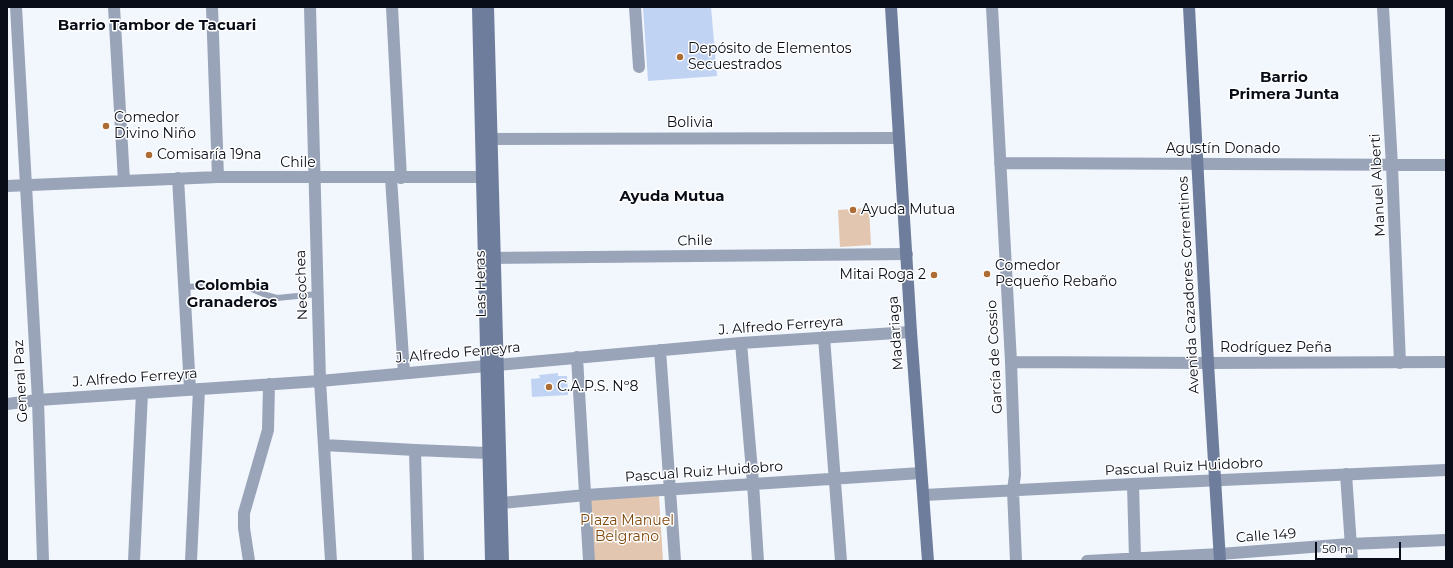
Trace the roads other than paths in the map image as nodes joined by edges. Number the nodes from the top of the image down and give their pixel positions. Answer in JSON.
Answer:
{"nodes":[{"id":1,"x":16,"y":7,"type":"edge"},
{"id":2,"x":114,"y":7,"type":"edge"},
{"id":3,"x":212,"y":7,"type":"edge"},
{"id":4,"x":310,"y":7,"type":"edge"},
{"id":5,"x":392,"y":7,"type":"edge"},
{"id":6,"x":478,"y":7,"type":"edge"},
{"id":7,"x":488,"y":7,"type":"edge"},
{"id":8,"x":635,"y":7,"type":"edge"},
{"id":9,"x":891,"y":7,"type":"edge"},
{"id":10,"x":992,"y":7,"type":"edge"},
{"id":11,"x":1189,"y":7,"type":"edge"},
{"id":12,"x":1383,"y":7,"type":"edge"},
{"id":13,"x":640,"y":67,"type":"dead end"},
{"id":14,"x":899,"y":138,"type":"junction"},
{"id":15,"x":487,"y":139,"type":"junction"},
{"id":16,"x":1000,"y":163,"type":"junction"},
{"id":17,"x":1198,"y":164,"type":"junction"},
{"id":18,"x":1446,"y":165,"type":"edge"},
{"id":19,"x":1392,"y":166,"type":"junction"},
{"id":20,"x":218,"y":177,"type":"junction"},
{"id":21,"x":488,"y":177,"type":"junction"},
{"id":22,"x":178,"y":178,"type":"junction"},
{"id":23,"x":314,"y":178,"type":"junction"},
{"id":24,"x":396,"y":178,"type":"junction"},
{"id":25,"x":124,"y":181,"type":"junction"},
{"id":26,"x":7,"y":186,"type":"edge"},
{"id":27,"x":25,"y":186,"type":"junction"},
{"id":28,"x":907,"y":254,"type":"junction"},
{"id":29,"x":489,"y":258,"type":"junction"},
{"id":30,"x":183,"y":287,"type":"junction"},
{"id":31,"x":318,"y":294,"type":"junction"},
{"id":32,"x":911,"y":332,"type":"junction"},
{"id":33,"x":824,"y":337,"type":"junction"},
{"id":34,"x":741,"y":344,"type":"junction"},
{"id":35,"x":660,"y":350,"type":"junction"},
{"id":36,"x":577,"y":357,"type":"junction"},
{"id":37,"x":1011,"y":362,"type":"junction"},
{"id":38,"x":1446,"y":362,"type":"edge"},
{"id":39,"x":1208,"y":363,"type":"junction"},
{"id":40,"x":1400,"y":363,"type":"junction"},
{"id":41,"x":492,"y":366,"type":"junction"},
{"id":42,"x":404,"y":373,"type":"junction"},
{"id":43,"x":320,"y":381,"type":"junction"},
{"id":44,"x":268,"y":384,"type":"junction"},
{"id":45,"x":194,"y":389,"type":"junction"},
{"id":46,"x":142,"y":393,"type":"junction"},
{"id":47,"x":38,"y":400,"type":"junction"},
{"id":48,"x":7,"y":404,"type":"edge"},
{"id":49,"x":324,"y":445,"type":"junction"},
{"id":50,"x":415,"y":450,"type":"junction"},
{"id":51,"x":488,"y":452,"type":"junction"},
{"id":52,"x":1446,"y":470,"type":"edge"},
{"id":53,"x":921,"y":473,"type":"junction"},
{"id":54,"x":1346,"y":474,"type":"junction"},
{"id":55,"x":835,"y":478,"type":"junction"},
{"id":56,"x":1216,"y":480,"type":"junction"},
{"id":57,"x":753,"y":483,"type":"junction"},
{"id":58,"x":1133,"y":484,"type":"junction"},
{"id":59,"x":670,"y":489,"type":"junction"},
{"id":60,"x":1013,"y":490,"type":"junction"},
{"id":61,"x":586,"y":495,"type":"junction"},
{"id":62,"x":924,"y":495,"type":"junction"},
{"id":63,"x":495,"y":504,"type":"junction"},
{"id":64,"x":1446,"y":540,"type":"edge"},
{"id":65,"x":1350,"y":544,"type":"junction"},
{"id":66,"x":1220,"y":558,"type":"edge"},
{"id":67,"x":1135,"y":559,"type":"junction"},
{"id":68,"x":43,"y":561,"type":"edge"},
{"id":69,"x":134,"y":561,"type":"edge"},
{"id":70,"x":191,"y":561,"type":"edge"},
{"id":71,"x":249,"y":561,"type":"edge"},
{"id":72,"x":331,"y":561,"type":"edge"},
{"id":73,"x":418,"y":561,"type":"edge"},
{"id":74,"x":491,"y":561,"type":"edge"},
{"id":75,"x":503,"y":561,"type":"edge"},
{"id":76,"x":589,"y":561,"type":"edge"},
{"id":77,"x":675,"y":561,"type":"edge"},
{"id":78,"x":758,"y":561,"type":"edge"},
{"id":79,"x":841,"y":561,"type":"edge"},
{"id":80,"x":928,"y":561,"type":"edge"},
{"id":81,"x":1016,"y":561,"type":"edge"},
{"id":82,"x":1088,"y":561,"type":"edge"},
{"id":83,"x":1100,"y":561,"type":"edge"},
{"id":84,"x":1352,"y":561,"type":"edge"}],
"edges":[{"from":1,"to":27,"type":"street","name":"General Paz"},
{"from":2,"to":25,"type":"street"},
{"from":3,"to":20,"type":"street"},
{"from":4,"to":23,"type":"street","name":"Necochea"},
{"from":5,"to":24,"type":"street"},
{"from":6,"to":15,"type":"street","name":"Las Heras"},
{"from":7,"to":15,"type":"street","name":"Las Heras"},
{"from":8,"to":13,"type":"street"},
{"from":9,"to":14,"type":"street","name":"Madariaga"},
{"from":10,"to":16,"type":"street","name":"García de Cossio"},
{"from":11,"to":17,"type":"street","name":"Avenida Cazadores Correntinos"},
{"from":12,"to":19,"type":"street","name":"Manuel Alberti"},
{"from":14,"to":15,"type":"street","name":"Bolivia"},
{"from":14,"to":28,"type":"street","name":"Madariaga"},
{"from":15,"to":21,"type":"street","name":"Las Heras"},
{"from":16,"to":17,"type":"street","name":"Agustín Donado"},
{"from":16,"to":37,"type":"street","name":"García de Cossio"},
{"from":17,"to":19,"type":"street","name":"Agustín Donado"},
{"from":17,"to":39,"type":"street","name":"Avenida Cazadores Correntinos"},
{"from":18,"to":19,"type":"street","name":"Agustín Donado"},
{"from":19,"to":40,"type":"street","name":"Manuel Alberti"},
{"from":20,"to":22,"type":"street","name":"Chile"},
{"from":20,"to":23,"type":"street","name":"Chile"},
{"from":21,"to":24,"type":"street","name":"Chile"},
{"from":21,"to":29,"type":"street","name":"Las Heras"},
{"from":22,"to":25,"type":"street","name":"Chile"},
{"from":22,"to":30,"type":"street"},
{"from":23,"to":24,"type":"street","name":"Chile"},
{"from":23,"to":31,"type":"street","name":"Necochea"},
{"from":24,"to":42,"type":"street"},
{"from":25,"to":27,"type":"street","name":"Chile"},
{"from":26,"to":27,"type":"street","name":"Chile"},
{"from":27,"to":47,"type":"street","name":"General Paz"},
{"from":28,"to":29,"type":"street","name":"Chile"},
{"from":28,"to":32,"type":"street","name":"Madariaga"},
{"from":29,"to":41,"type":"street","name":"Las Heras"},
{"from":30,"to":31,"type":"lane"},
{"from":30,"to":45,"type":"street"},
{"from":31,"to":43,"type":"street","name":"Necochea"},
{"from":32,"to":33,"type":"street","name":"J. Alfredo Ferreyra"},
{"from":32,"to":53,"type":"street","name":"Madariaga"},
{"from":33,"to":34,"type":"street","name":"J. Alfredo Ferreyra"},
{"from":33,"to":55,"type":"street"},
{"from":34,"to":35,"type":"street","name":"J. Alfredo Ferreyra"},
{"from":34,"to":57,"type":"street"},
{"from":35,"to":36,"type":"street","name":"J. Alfredo Ferreyra"},
{"from":35,"to":59,"type":"street"},
{"from":36,"to":41,"type":"street","name":"J. Alfredo Ferreyra"},
{"from":36,"to":61,"type":"street"},
{"from":37,"to":39,"type":"street","name":"Rodríguez Peña"},
{"from":37,"to":60,"type":"street","name":"García de Cossio"},
{"from":38,"to":40,"type":"street","name":"Rodríguez Peña"},
{"from":39,"to":40,"type":"street","name":"Rodríguez Peña"},
{"from":39,"to":56,"type":"street","name":"Avenida Cazadores Correntinos"},
{"from":41,"to":42,"type":"street","name":"J. Alfredo Ferreyra"},
{"from":41,"to":51,"type":"street","name":"Las Heras"},
{"from":41,"to":63,"type":"street","name":"Las Heras"},
{"from":42,"to":43,"type":"street","name":"J. Alfredo Ferreyra"},
{"from":43,"to":44,"type":"street","name":"J. Alfredo Ferreyra"},
{"from":43,"to":49,"type":"street","name":"Necochea"},
{"from":44,"to":45,"type":"street","name":"J. Alfredo Ferreyra"},
{"from":44,"to":71,"type":"street"},
{"from":45,"to":46,"type":"street","name":"J. Alfredo Ferreyra"},
{"from":45,"to":70,"type":"street"},
{"from":46,"to":47,"type":"street","name":"J. Alfredo Ferreyra"},
{"from":46,"to":69,"type":"street"},
{"from":47,"to":48,"type":"street","name":"J. Alfredo Ferreyra"},
{"from":47,"to":68,"type":"street","name":"General Paz"},
{"from":49,"to":50,"type":"street"},
{"from":49,"to":72,"type":"street","name":"Necochea"},
{"from":50,"to":51,"type":"street"},
{"from":50,"to":73,"type":"street"},
{"from":51,"to":63,"type":"street","name":"Las Heras"},
{"from":52,"to":54,"type":"street","name":"Pascual Ruiz Huidobro"},
{"from":53,"to":55,"type":"street","name":"Pascual Ruiz Huidobro"},
{"from":53,"to":62,"type":"street","name":"Madariaga"},
{"from":54,"to":56,"type":"street","name":"Pascual Ruiz Huidobro"},
{"from":54,"to":65,"type":"street"},
{"from":55,"to":57,"type":"street","name":"Pascual Ruiz Huidobro"},
{"from":55,"to":79,"type":"street"},
{"from":56,"to":58,"type":"street","name":"Pascual Ruiz Huidobro"},
{"from":56,"to":66,"type":"street","name":"Avenida Cazadores Correntinos"},
{"from":57,"to":59,"type":"street","name":"Pascual Ruiz Huidobro"},
{"from":57,"to":78,"type":"street"},
{"from":58,"to":60,"type":"street","name":"Pascual Ruiz Huidobro"},
{"from":58,"to":67,"type":"street"},
{"from":59,"to":61,"type":"street","name":"Pascual Ruiz Huidobro"},
{"from":59,"to":77,"type":"street"},
{"from":60,"to":62,"type":"street","name":"Pascual Ruiz Huidobro"},
{"from":60,"to":81,"type":"street","name":"García de Cossio"},
{"from":61,"to":63,"type":"street","name":"Pascual Ruiz Huidobro"},
{"from":61,"to":76,"type":"street"},
{"from":62,"to":80,"type":"street","name":"Madariaga"},
{"from":63,"to":74,"type":"street","name":"Las Heras"},
{"from":63,"to":75,"type":"street","name":"Las Heras"},
{"from":64,"to":65,"type":"street","name":"Calle 149"},
{"from":65,"to":66,"type":"street","name":"Calle 149"},
{"from":65,"to":84,"type":"street"},
{"from":66,"to":67,"type":"street","name":"Calle 149"},
{"from":67,"to":83,"type":"street","name":"Calle 149"},
{"from":82,"to":83,"type":"street","name":"Calle 149"}]}
